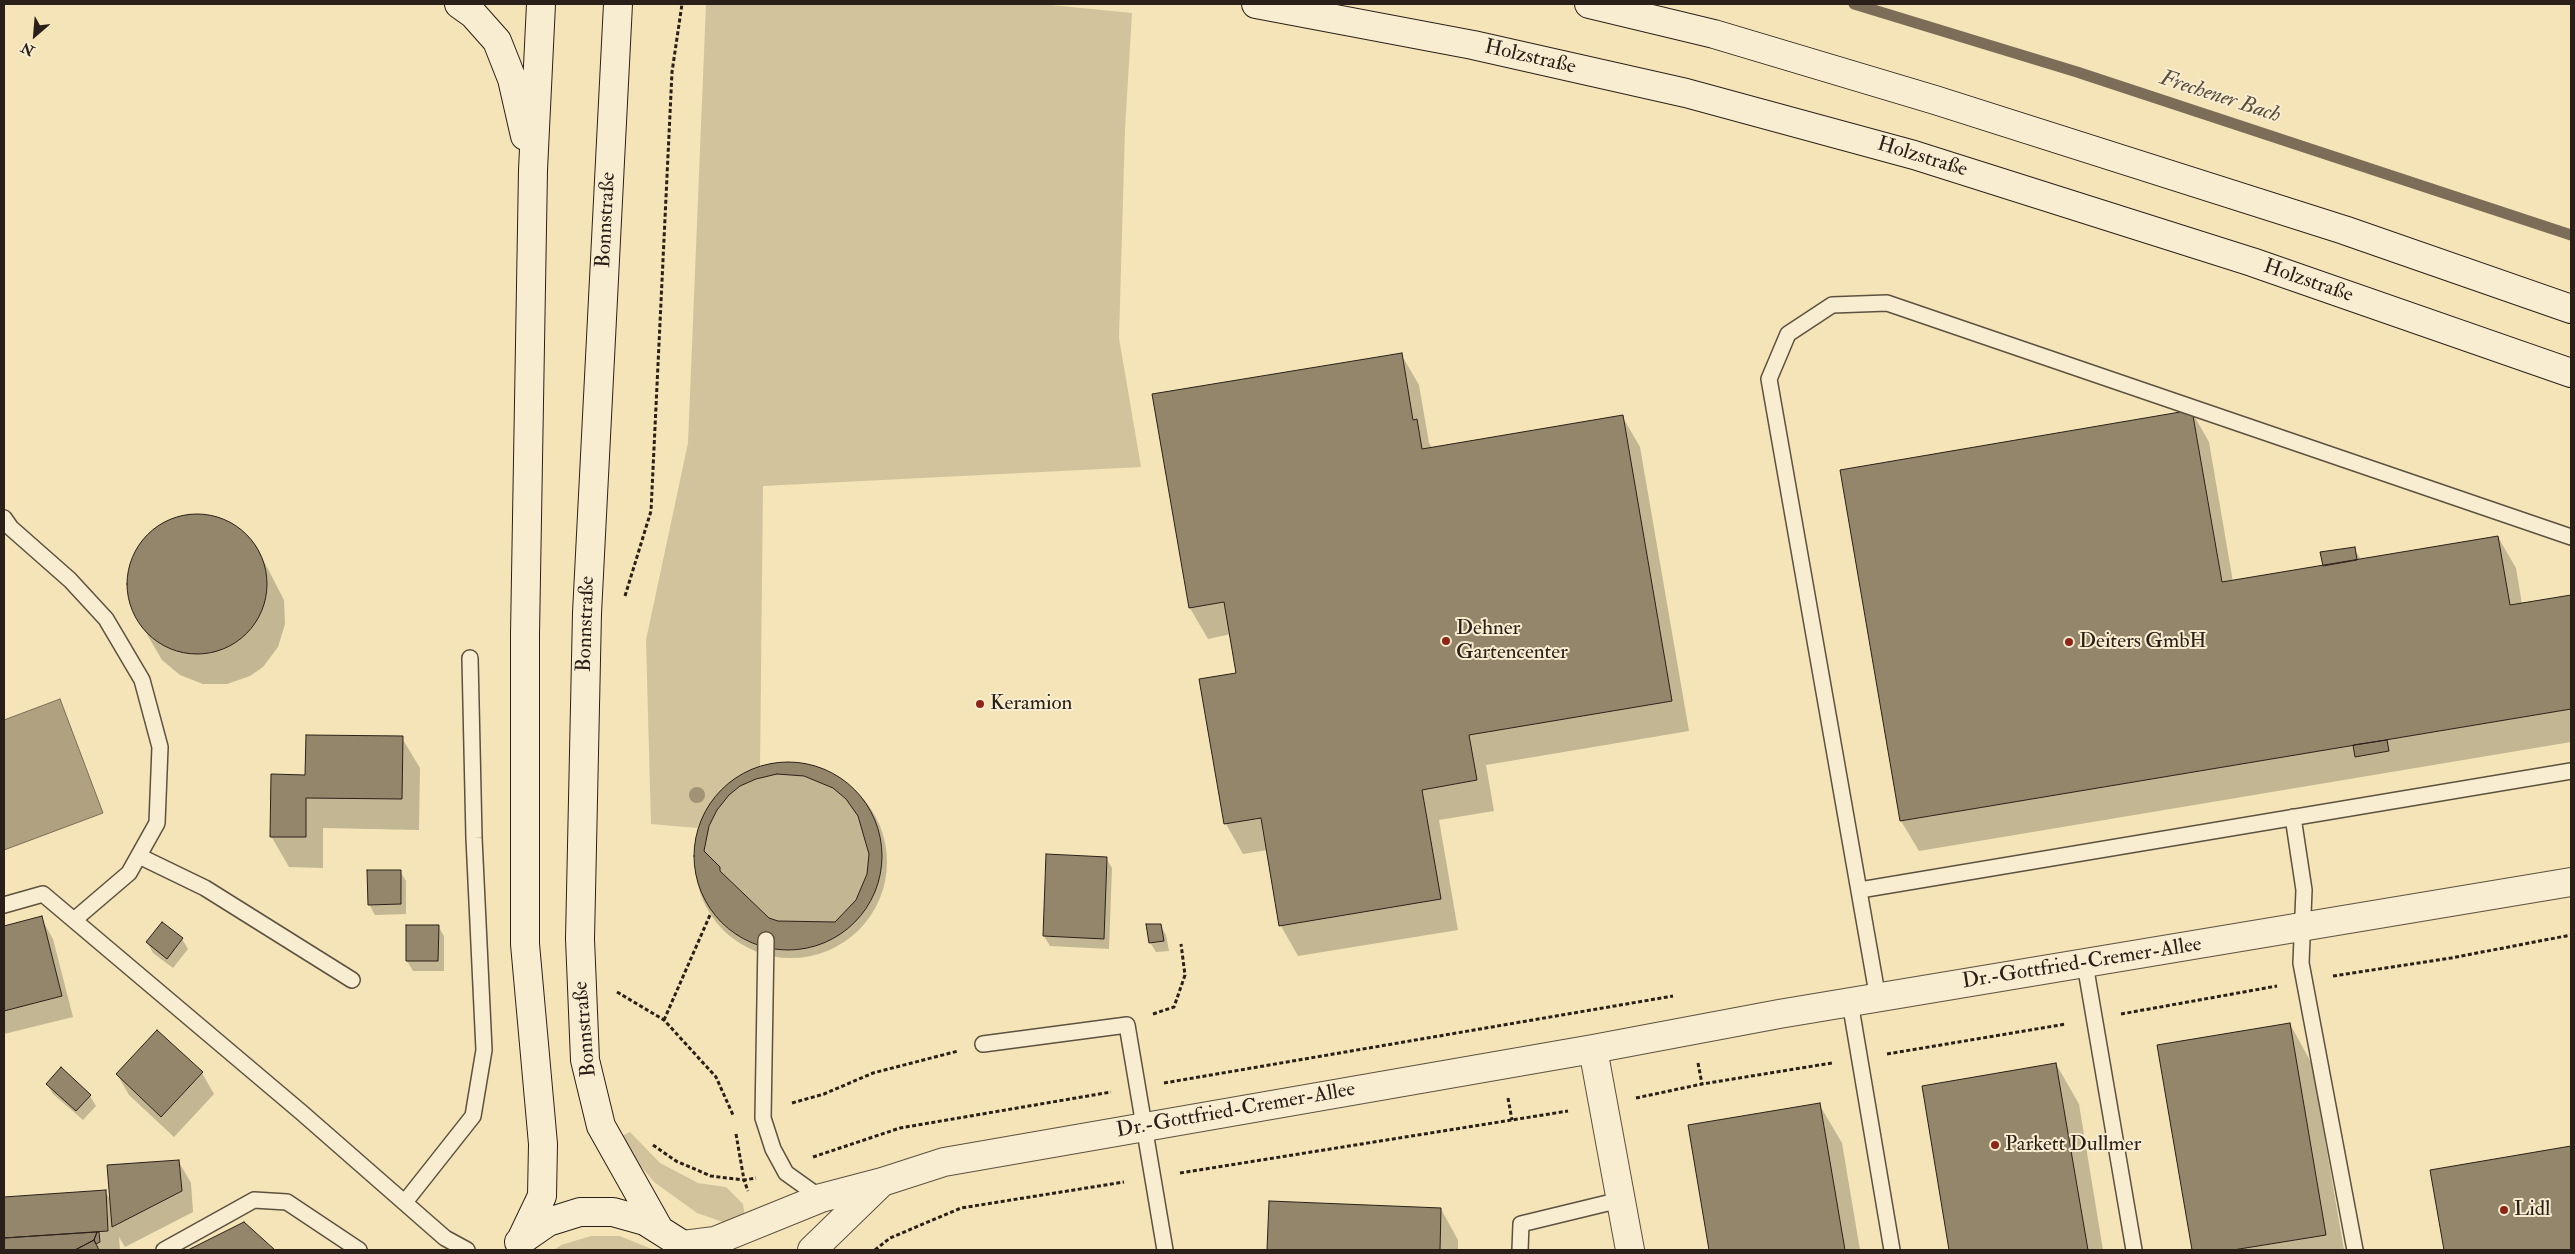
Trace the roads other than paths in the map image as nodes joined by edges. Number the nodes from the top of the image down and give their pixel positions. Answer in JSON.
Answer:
{"nodes":[{"id":1,"x":459,"y":4,"type":"edge"},
{"id":2,"x":541,"y":4,"type":"edge"},
{"id":3,"x":618,"y":4,"type":"edge"},
{"id":4,"x":1256,"y":4,"type":"edge"},
{"id":5,"x":1589,"y":4,"type":"edge"},
{"id":6,"x":533,"y":170,"type":"junction"},
{"id":7,"x":2571,"y":309,"type":"edge"},
{"id":8,"x":2571,"y":373,"type":"edge"},
{"id":9,"x":4,"y":518,"type":"edge"},
{"id":10,"x":2571,"y":537,"type":"edge"},
{"id":11,"x":470,"y":658,"type":"dead end"},
{"id":12,"x":2571,"y":771,"type":"edge"},
{"id":13,"x":2293,"y":817,"type":"junction"},
{"id":14,"x":139,"y":856,"type":"junction"},
{"id":15,"x":2571,"y":882,"type":"edge"},
{"id":16,"x":1860,"y":890,"type":"junction"},
{"id":17,"x":4,"y":905,"type":"edge"},
{"id":18,"x":74,"y":920,"type":"junction"},
{"id":19,"x":2301,"y":928,"type":"junction"},
{"id":20,"x":766,"y":940,"type":"dead end"},
{"id":21,"x":2085,"y":964,"type":"junction"},
{"id":22,"x":352,"y":980,"type":"dead end"},
{"id":23,"x":1878,"y":999,"type":"junction"},
{"id":24,"x":1850,"y":1002,"type":"junction"},
{"id":25,"x":983,"y":1044,"type":"road end"},
{"id":26,"x":1593,"y":1049,"type":"junction"},
{"id":27,"x":1145,"y":1127,"type":"junction"},
{"id":28,"x":882,"y":1182,"type":"junction"},
{"id":29,"x":822,"y":1198,"type":"junction"},
{"id":30,"x":1620,"y":1200,"type":"junction"},
{"id":31,"x":405,"y":1202,"type":"junction"},
{"id":32,"x":659,"y":1228,"type":"junction"},
{"id":33,"x":516,"y":1245,"type":"edge"},
{"id":34,"x":685,"y":1248,"type":"edge"},
{"id":35,"x":164,"y":1250,"type":"edge"},
{"id":36,"x":359,"y":1250,"type":"edge"},
{"id":37,"x":467,"y":1250,"type":"edge"},
{"id":38,"x":812,"y":1250,"type":"edge"},
{"id":39,"x":1165,"y":1250,"type":"edge"},
{"id":40,"x":1520,"y":1250,"type":"edge"},
{"id":41,"x":1630,"y":1250,"type":"edge"},
{"id":42,"x":1892,"y":1250,"type":"edge"},
{"id":43,"x":2134,"y":1250,"type":"edge"},
{"id":44,"x":2355,"y":1250,"type":"edge"}],
"edges":[{"from":1,"to":6,"type":"main road"},
{"from":2,"to":6,"type":"main road"},
{"from":3,"to":32,"type":"main road","name":"Bonnstraße"},
{"from":4,"to":8,"type":"main road","name":"Holzstraße"},
{"from":5,"to":7,"type":"main road"},
{"from":6,"to":33,"type":"main road"},
{"from":9,"to":14,"type":"lane"},
{"from":10,"to":16,"type":"lane"},
{"from":11,"to":31,"type":"lane"},
{"from":12,"to":13,"type":"lane"},
{"from":13,"to":16,"type":"lane"},
{"from":13,"to":19,"type":"lane"},
{"from":14,"to":18,"type":"lane"},
{"from":14,"to":22,"type":"lane"},
{"from":15,"to":19,"type":"main road","name":"Dr.-Gottfried-Cremer-Allee"},
{"from":16,"to":23,"type":"lane"},
{"from":17,"to":18,"type":"lane"},
{"from":18,"to":31,"type":"lane"},
{"from":19,"to":21,"type":"main road","name":"Dr.-Gottfried-Cremer-Allee"},
{"from":19,"to":44,"type":"lane"},
{"from":20,"to":29,"type":"lane"},
{"from":21,"to":23,"type":"main road","name":"Dr.-Gottfried-Cremer-Allee"},
{"from":21,"to":43,"type":"lane"},
{"from":23,"to":24,"type":"main road","name":"Dr.-Gottfried-Cremer-Allee"},
{"from":24,"to":26,"type":"main road","name":"Dr.-Gottfried-Cremer-Allee"},
{"from":24,"to":42,"type":"lane"},
{"from":25,"to":27,"type":"lane"},
{"from":26,"to":27,"type":"main road","name":"Dr.-Gottfried-Cremer-Allee"},
{"from":26,"to":30,"type":"main road"},
{"from":27,"to":28,"type":"main road","name":"Dr.-Gottfried-Cremer-Allee"},
{"from":27,"to":39,"type":"lane"},
{"from":28,"to":29,"type":"main road","name":"Dr.-Gottfried-Cremer-Allee"},
{"from":28,"to":38,"type":"main road","name":"Dr.-Gottfried-Cremer-Allee"},
{"from":29,"to":34,"type":"main road","name":"Dr.-Gottfried-Cremer-Allee"},
{"from":30,"to":40,"type":"lane"},
{"from":30,"to":41,"type":"main road"},
{"from":31,"to":37,"type":"lane"},
{"from":32,"to":33,"type":"main road"},
{"from":32,"to":34,"type":"main road"},
{"from":35,"to":36,"type":"lane"}]}
